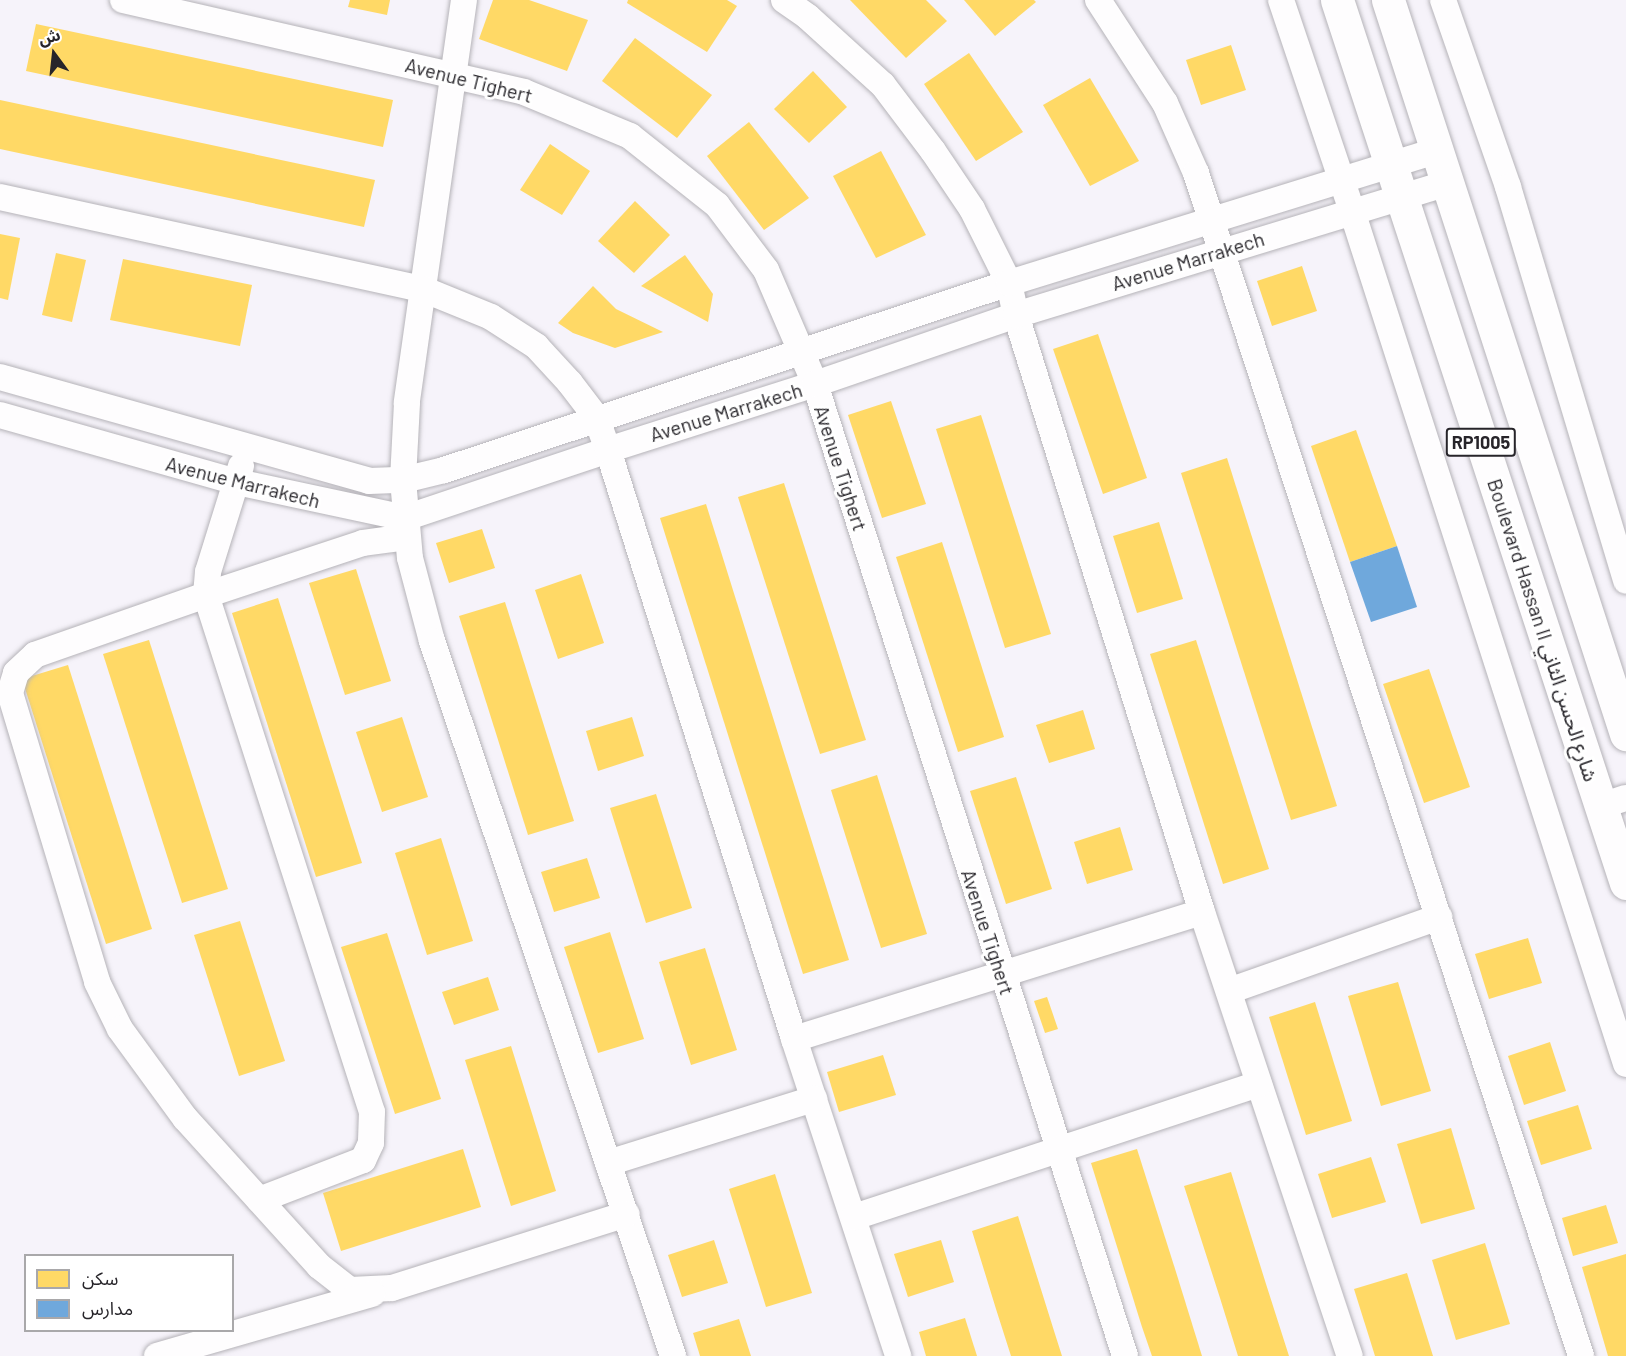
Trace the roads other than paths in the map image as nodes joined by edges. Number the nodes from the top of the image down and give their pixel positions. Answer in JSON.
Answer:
{"nodes":[{"id":1,"x":123,"y":0,"type":"edge"},
{"id":2,"x":464,"y":0,"type":"edge"},
{"id":3,"x":784,"y":0,"type":"edge"},
{"id":4,"x":1098,"y":0,"type":"edge"},
{"id":5,"x":1281,"y":0,"type":"edge"},
{"id":6,"x":1337,"y":0,"type":"edge"},
{"id":7,"x":1388,"y":0,"type":"edge"},
{"id":8,"x":1443,"y":0,"type":"edge"},
{"id":9,"x":455,"y":75,"type":"junction"},
{"id":10,"x":1436,"y":151,"type":"junction"},
{"id":11,"x":1391,"y":165,"type":"junction"},
{"id":12,"x":1341,"y":180,"type":"junction"},
{"id":13,"x":1447,"y":183,"type":"junction"},
{"id":14,"x":1400,"y":196,"type":"junction"},
{"id":15,"x":0,"y":197,"type":"edge"},
{"id":16,"x":1352,"y":211,"type":"junction"},
{"id":17,"x":1211,"y":218,"type":"junction"},
{"id":18,"x":1221,"y":251,"type":"junction"},
{"id":19,"x":1008,"y":283,"type":"junction"},
{"id":20,"x":425,"y":290,"type":"junction"},
{"id":21,"x":1016,"y":315,"type":"junction"},
{"id":22,"x":802,"y":350,"type":"junction"},
{"id":23,"x":11,"y":380,"type":"edge"},
{"id":24,"x":815,"y":384,"type":"junction"},
{"id":25,"x":4,"y":417,"type":"edge"},
{"id":26,"x":596,"y":417,"type":"junction"},
{"id":27,"x":244,"y":448,"type":"junction"},
{"id":28,"x":608,"y":450,"type":"junction"},
{"id":29,"x":403,"y":480,"type":"junction"},
{"id":30,"x":237,"y":482,"type":"junction"},
{"id":31,"x":406,"y":527,"type":"junction"},
{"id":32,"x":1626,"y":581,"type":"edge"},
{"id":33,"x":206,"y":595,"type":"junction"},
{"id":34,"x":1626,"y":734,"type":"edge"},
{"id":35,"x":1614,"y":802,"type":"edge"},
{"id":36,"x":1626,"y":883,"type":"edge"},
{"id":37,"x":1202,"y":912,"type":"junction"},
{"id":38,"x":1439,"y":917,"type":"junction"},
{"id":39,"x":1001,"y":973,"type":"junction"},
{"id":40,"x":1229,"y":990,"type":"junction"},
{"id":41,"x":794,"y":1038,"type":"junction"},
{"id":42,"x":1626,"y":1064,"type":"edge"},
{"id":43,"x":1259,"y":1084,"type":"junction"},
{"id":44,"x":814,"y":1099,"type":"junction"},
{"id":45,"x":1059,"y":1151,"type":"junction"},
{"id":46,"x":608,"y":1163,"type":"junction"},
{"id":47,"x":259,"y":1200,"type":"junction"},
{"id":48,"x":627,"y":1214,"type":"junction"},
{"id":49,"x":854,"y":1217,"type":"junction"},
{"id":50,"x":392,"y":1288,"type":"junction"},
{"id":51,"x":240,"y":1346,"type":"edge"},
{"id":52,"x":157,"y":1356,"type":"edge"},
{"id":53,"x":673,"y":1356,"type":"edge"},
{"id":54,"x":898,"y":1356,"type":"edge"},
{"id":55,"x":1125,"y":1356,"type":"edge"},
{"id":56,"x":1350,"y":1356,"type":"edge"},
{"id":57,"x":1581,"y":1356,"type":"edge"}],
"edges":[{"from":1,"to":9,"type":"street","name":"Avenue Tighert"},
{"from":2,"to":9,"type":"street"},
{"from":3,"to":19,"type":"street"},
{"from":4,"to":17,"type":"street"},
{"from":5,"to":12,"type":"street"},
{"from":6,"to":11,"type":"main road","name":"Boulevard Hassan II شارع الحسن الثاني","number":"RP1005"},
{"from":7,"to":10,"type":"main road","number":"RP1005"},
{"from":8,"to":32,"type":"street"},
{"from":9,"to":20,"type":"street"},
{"from":9,"to":22,"type":"street","name":"Avenue Tighert"},
{"from":10,"to":11,"type":"street","name":"Avenue Marrakech"},
{"from":10,"to":13,"type":"main road","number":"RP1005"},
{"from":11,"to":12,"type":"street","name":"Avenue Marrakech"},
{"from":11,"to":14,"type":"main road","name":"Boulevard Hassan II شارع الحسن الثاني","number":"RP1005"},
{"from":12,"to":16,"type":"street"},
{"from":12,"to":17,"type":"street","name":"Avenue Marrakech"},
{"from":13,"to":14,"type":"street","name":"Avenue Marrakech"},
{"from":13,"to":34,"type":"main road","number":"RP1005"},
{"from":14,"to":16,"type":"street","name":"Avenue Marrakech"},
{"from":14,"to":35,"type":"main road","name":"Boulevard Hassan II شارع الحسن الثاني","number":"RP1005"},
{"from":15,"to":20,"type":"street"},
{"from":16,"to":18,"type":"street","name":"Avenue Marrakech"},
{"from":16,"to":42,"type":"street"},
{"from":17,"to":18,"type":"street"},
{"from":17,"to":19,"type":"street","name":"Avenue Marrakech"},
{"from":18,"to":21,"type":"street","name":"Avenue Marrakech"},
{"from":18,"to":38,"type":"street"},
{"from":19,"to":21,"type":"street"},
{"from":19,"to":22,"type":"street","name":"Avenue Marrakech"},
{"from":20,"to":26,"type":"street"},
{"from":20,"to":29,"type":"street"},
{"from":21,"to":24,"type":"street","name":"Avenue Marrakech"},
{"from":21,"to":37,"type":"street"},
{"from":22,"to":24,"type":"street","name":"Avenue Tighert"},
{"from":22,"to":26,"type":"street","name":"Avenue Marrakech"},
{"from":23,"to":25,"type":"street"},
{"from":23,"to":27,"type":"street","name":"Avenue Marrakech"},
{"from":24,"to":28,"type":"street","name":"Avenue Marrakech"},
{"from":24,"to":39,"type":"street","name":"Avenue Tighert"},
{"from":25,"to":30,"type":"street","name":"Avenue Marrakech"},
{"from":26,"to":28,"type":"street"},
{"from":26,"to":29,"type":"street","name":"Avenue Marrakech"},
{"from":27,"to":29,"type":"street","name":"Avenue Marrakech"},
{"from":27,"to":30,"type":"street"},
{"from":28,"to":31,"type":"street","name":"Avenue Marrakech"},
{"from":28,"to":41,"type":"street"},
{"from":29,"to":31,"type":"street"},
{"from":30,"to":31,"type":"street","name":"Avenue Marrakech"},
{"from":30,"to":33,"type":"street"},
{"from":31,"to":33,"type":"street"},
{"from":31,"to":46,"type":"street"},
{"from":33,"to":47,"type":"street"},
{"from":33,"to":47,"type":"street"},
{"from":35,"to":36,"type":"main road","name":"Boulevard Hassan II شارع الحسن الثاني","number":"RP1005"},
{"from":37,"to":39,"type":"street"},
{"from":37,"to":40,"type":"street"},
{"from":38,"to":40,"type":"street"},
{"from":38,"to":57,"type":"street"},
{"from":39,"to":41,"type":"street"},
{"from":39,"to":45,"type":"street","name":"Avenue Tighert"},
{"from":40,"to":43,"type":"street"},
{"from":41,"to":44,"type":"street"},
{"from":43,"to":45,"type":"street"},
{"from":43,"to":56,"type":"street"},
{"from":44,"to":46,"type":"street"},
{"from":44,"to":49,"type":"street"},
{"from":45,"to":49,"type":"street"},
{"from":45,"to":55,"type":"street","name":"Avenue Tighert"},
{"from":46,"to":48,"type":"street"},
{"from":47,"to":50,"type":"street"},
{"from":48,"to":50,"type":"street"},
{"from":48,"to":53,"type":"street"},
{"from":49,"to":54,"type":"street"},
{"from":50,"to":51,"type":"street"},
{"from":51,"to":52,"type":"street"}]}
